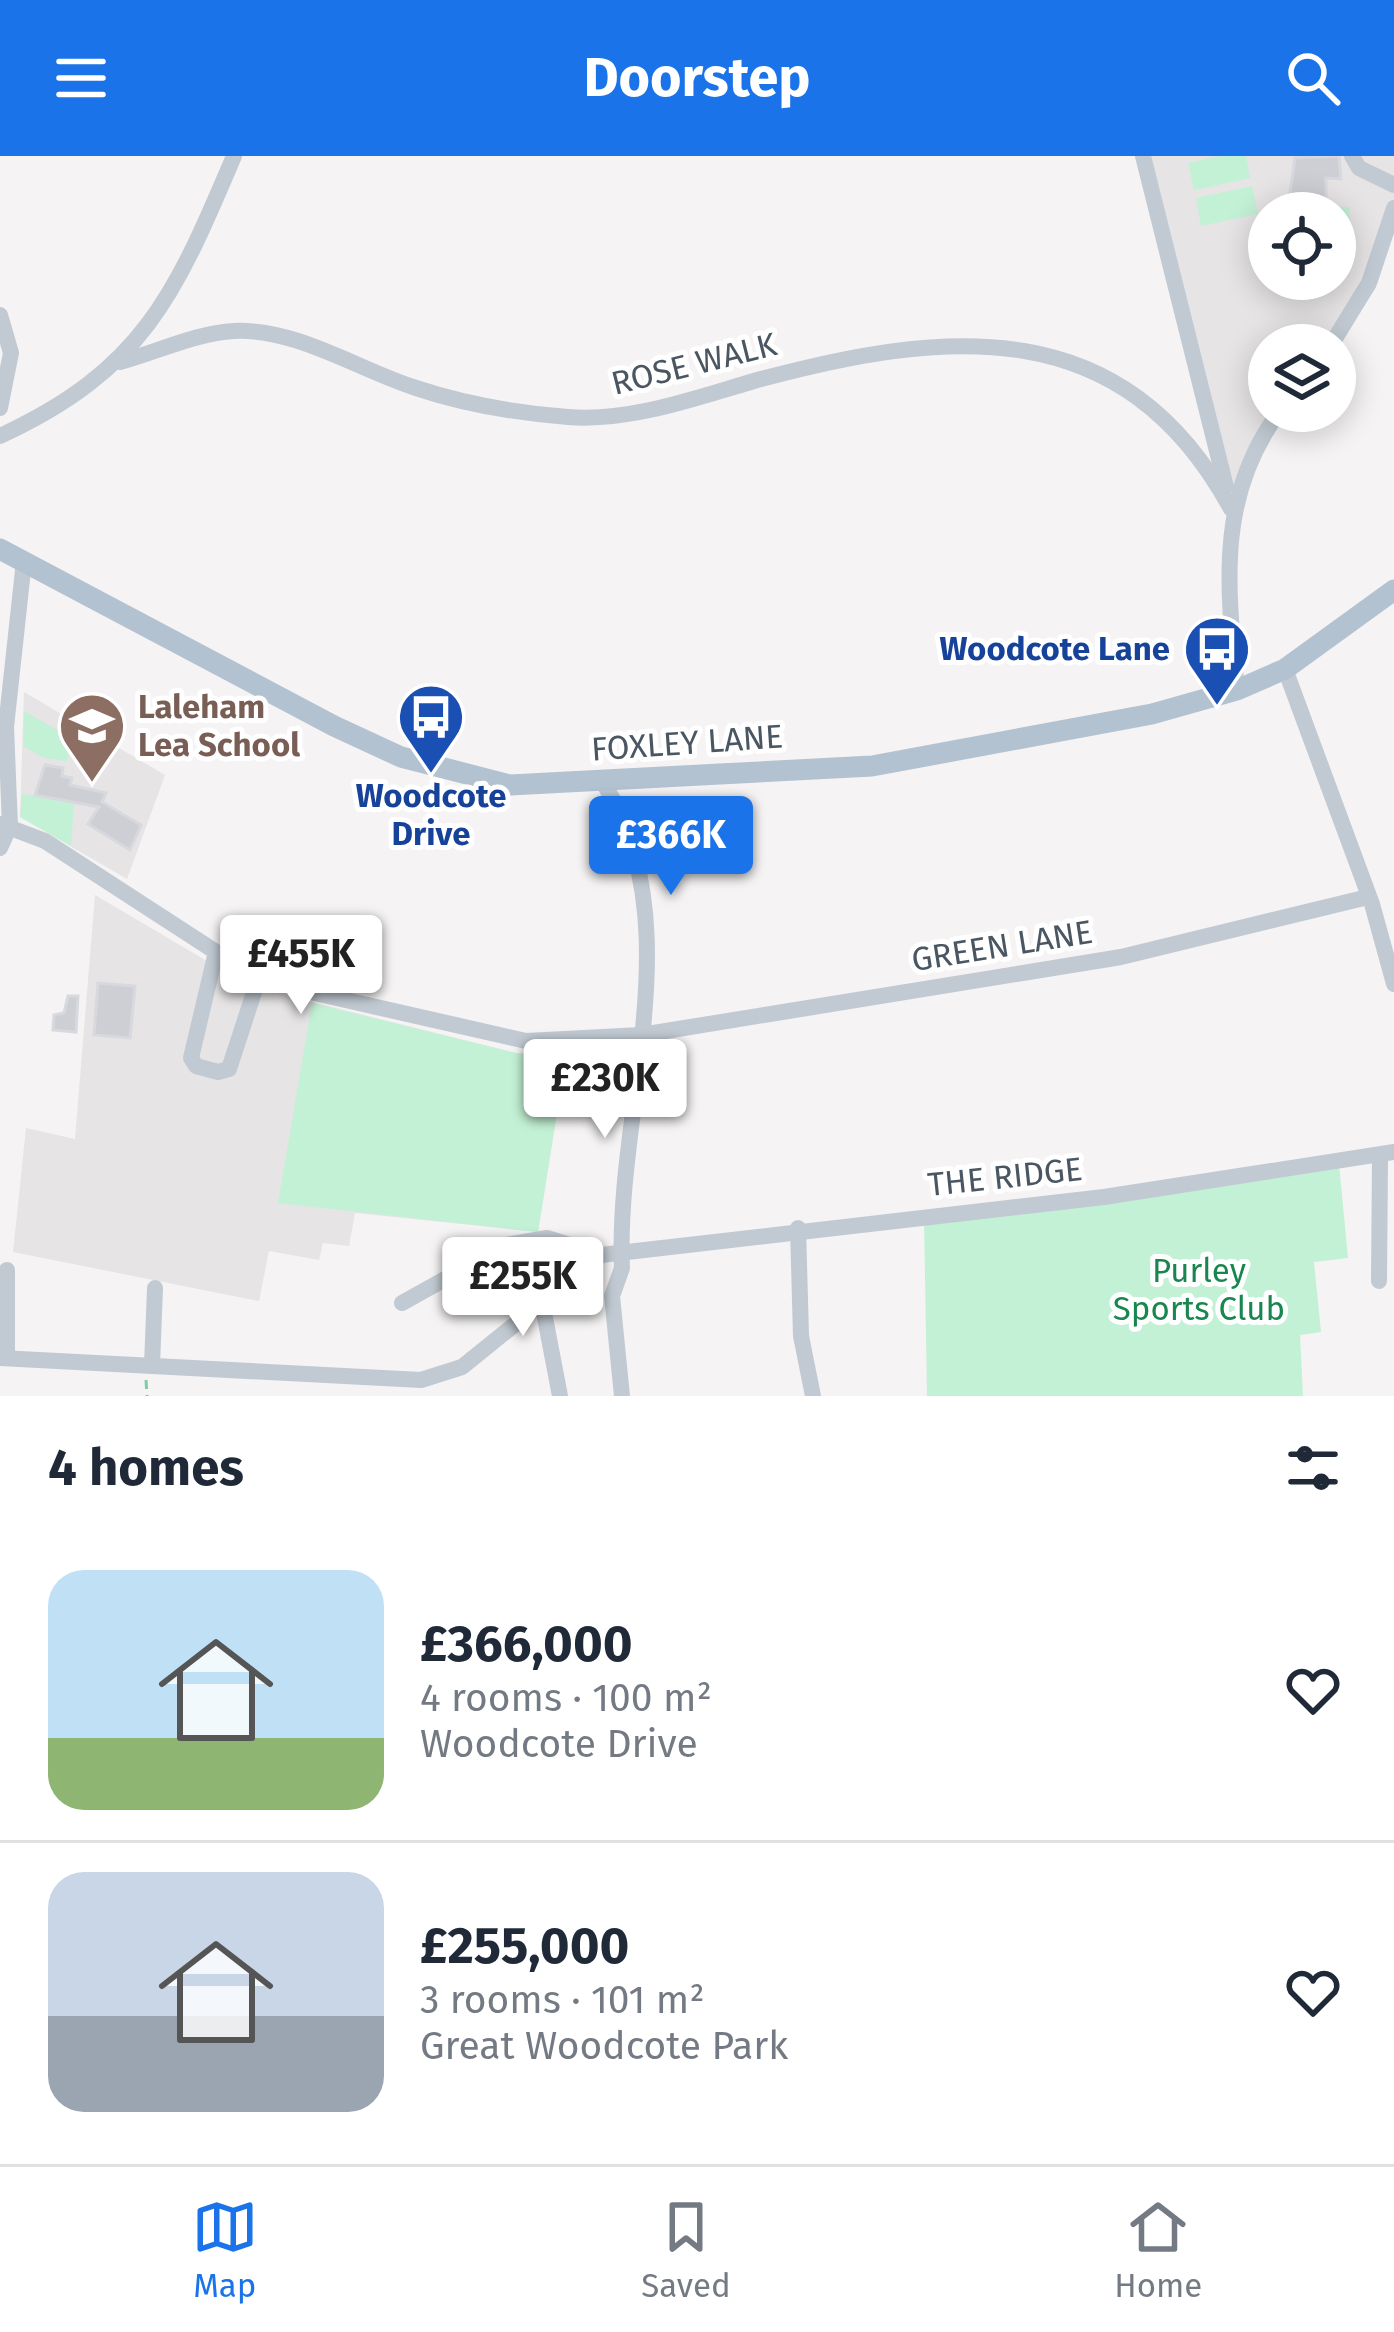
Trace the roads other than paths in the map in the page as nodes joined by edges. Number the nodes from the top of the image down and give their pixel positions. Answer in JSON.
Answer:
{"nodes":[{"id":1,"x":234,"y":156,"type":"edge"},
{"id":2,"x":1143,"y":156,"type":"edge"},
{"id":3,"x":1352,"y":156,"type":"edge"},
{"id":4,"x":1394,"y":185,"type":"edge"},
{"id":5,"x":1394,"y":208,"type":"edge"},
{"id":6,"x":0,"y":315,"type":"edge"},
{"id":7,"x":1343,"y":324,"type":"edge"},
{"id":8,"x":120,"y":362,"type":"junction"},
{"id":9,"x":0,"y":408,"type":"edge"},
{"id":10,"x":1267,"y":432,"type":"edge"},
{"id":11,"x":0,"y":436,"type":"edge"},
{"id":12,"x":1231,"y":509,"type":"junction"},
{"id":13,"x":0,"y":549,"type":"edge"},
{"id":14,"x":25,"y":561,"type":"junction"},
{"id":15,"x":1394,"y":590,"type":"edge"},
{"id":16,"x":1285,"y":669,"type":"junction"},
{"id":17,"x":1237,"y":691,"type":"junction"},
{"id":18,"x":604,"y":784,"type":"junction"},
{"id":19,"x":5,"y":825,"type":"edge"},
{"id":20,"x":0,"y":848,"type":"edge"},
{"id":21,"x":1394,"y":897,"type":"edge"},
{"id":22,"x":1370,"y":900,"type":"junction"},
{"id":23,"x":216,"y":952,"type":"junction"},
{"id":24,"x":261,"y":971,"type":"junction"},
{"id":25,"x":1394,"y":984,"type":"edge"},
{"id":26,"x":641,"y":1035,"type":"junction"},
{"id":27,"x":1387,"y":1155,"type":"edge"},
{"id":28,"x":798,"y":1228,"type":"junction"},
{"id":29,"x":621,"y":1252,"type":"junction"},
{"id":30,"x":601,"y":1255,"type":"junction"},
{"id":31,"x":7,"y":1270,"type":"dead end"},
{"id":32,"x":1379,"y":1281,"type":"dead end"},
{"id":33,"x":155,"y":1288,"type":"dead end"},
{"id":34,"x":542,"y":1302,"type":"junction"},
{"id":35,"x":402,"y":1303,"type":"dead end"},
{"id":36,"x":3,"y":1358,"type":"edge"},
{"id":37,"x":152,"y":1365,"type":"junction"},
{"id":38,"x":421,"y":1388,"type":"edge"},
{"id":39,"x":560,"y":1396,"type":"edge"},
{"id":40,"x":622,"y":1396,"type":"edge"},
{"id":41,"x":813,"y":1396,"type":"edge"}],
"edges":[{"from":1,"to":8,"type":"street"},
{"from":2,"to":12,"type":"street"},
{"from":3,"to":4,"type":"street"},
{"from":5,"to":7,"type":"street"},
{"from":6,"to":9,"type":"street"},
{"from":8,"to":11,"type":"street"},
{"from":8,"to":12,"type":"street","name":"ROSE WALK"},
{"from":10,"to":12,"type":"street"},
{"from":12,"to":17,"type":"street"},
{"from":13,"to":14,"type":"main road","name":"FOXLEY LANE"},
{"from":14,"to":18,"type":"main road","name":"FOXLEY LANE"},
{"from":14,"to":19,"type":"street"},
{"from":15,"to":16,"type":"main road","name":"FOXLEY LANE"},
{"from":16,"to":17,"type":"main road","name":"FOXLEY LANE"},
{"from":16,"to":22,"type":"street"},
{"from":17,"to":18,"type":"main road","name":"FOXLEY LANE"},
{"from":18,"to":26,"type":"street"},
{"from":19,"to":20,"type":"street"},
{"from":19,"to":23,"type":"street","name":"GREEN LANE"},
{"from":21,"to":22,"type":"street","name":"GREEN LANE"},
{"from":22,"to":25,"type":"street"},
{"from":22,"to":26,"type":"street","name":"GREEN LANE"},
{"from":23,"to":24,"type":"street","name":"GREEN LANE"},
{"from":23,"to":24,"type":"street"},
{"from":24,"to":26,"type":"street","name":"GREEN LANE"},
{"from":26,"to":29,"type":"street"},
{"from":27,"to":28,"type":"street","name":"THE RIDGE"},
{"from":27,"to":32,"type":"street"},
{"from":28,"to":29,"type":"street","name":"THE RIDGE"},
{"from":28,"to":41,"type":"street"},
{"from":29,"to":30,"type":"street","name":"THE RIDGE"},
{"from":29,"to":40,"type":"street"},
{"from":30,"to":34,"type":"street"},
{"from":30,"to":35,"type":"street"},
{"from":31,"to":36,"type":"street"},
{"from":33,"to":37,"type":"street"},
{"from":34,"to":38,"type":"street"},
{"from":34,"to":39,"type":"street"},
{"from":36,"to":37,"type":"street"},
{"from":37,"to":38,"type":"street"}]}
